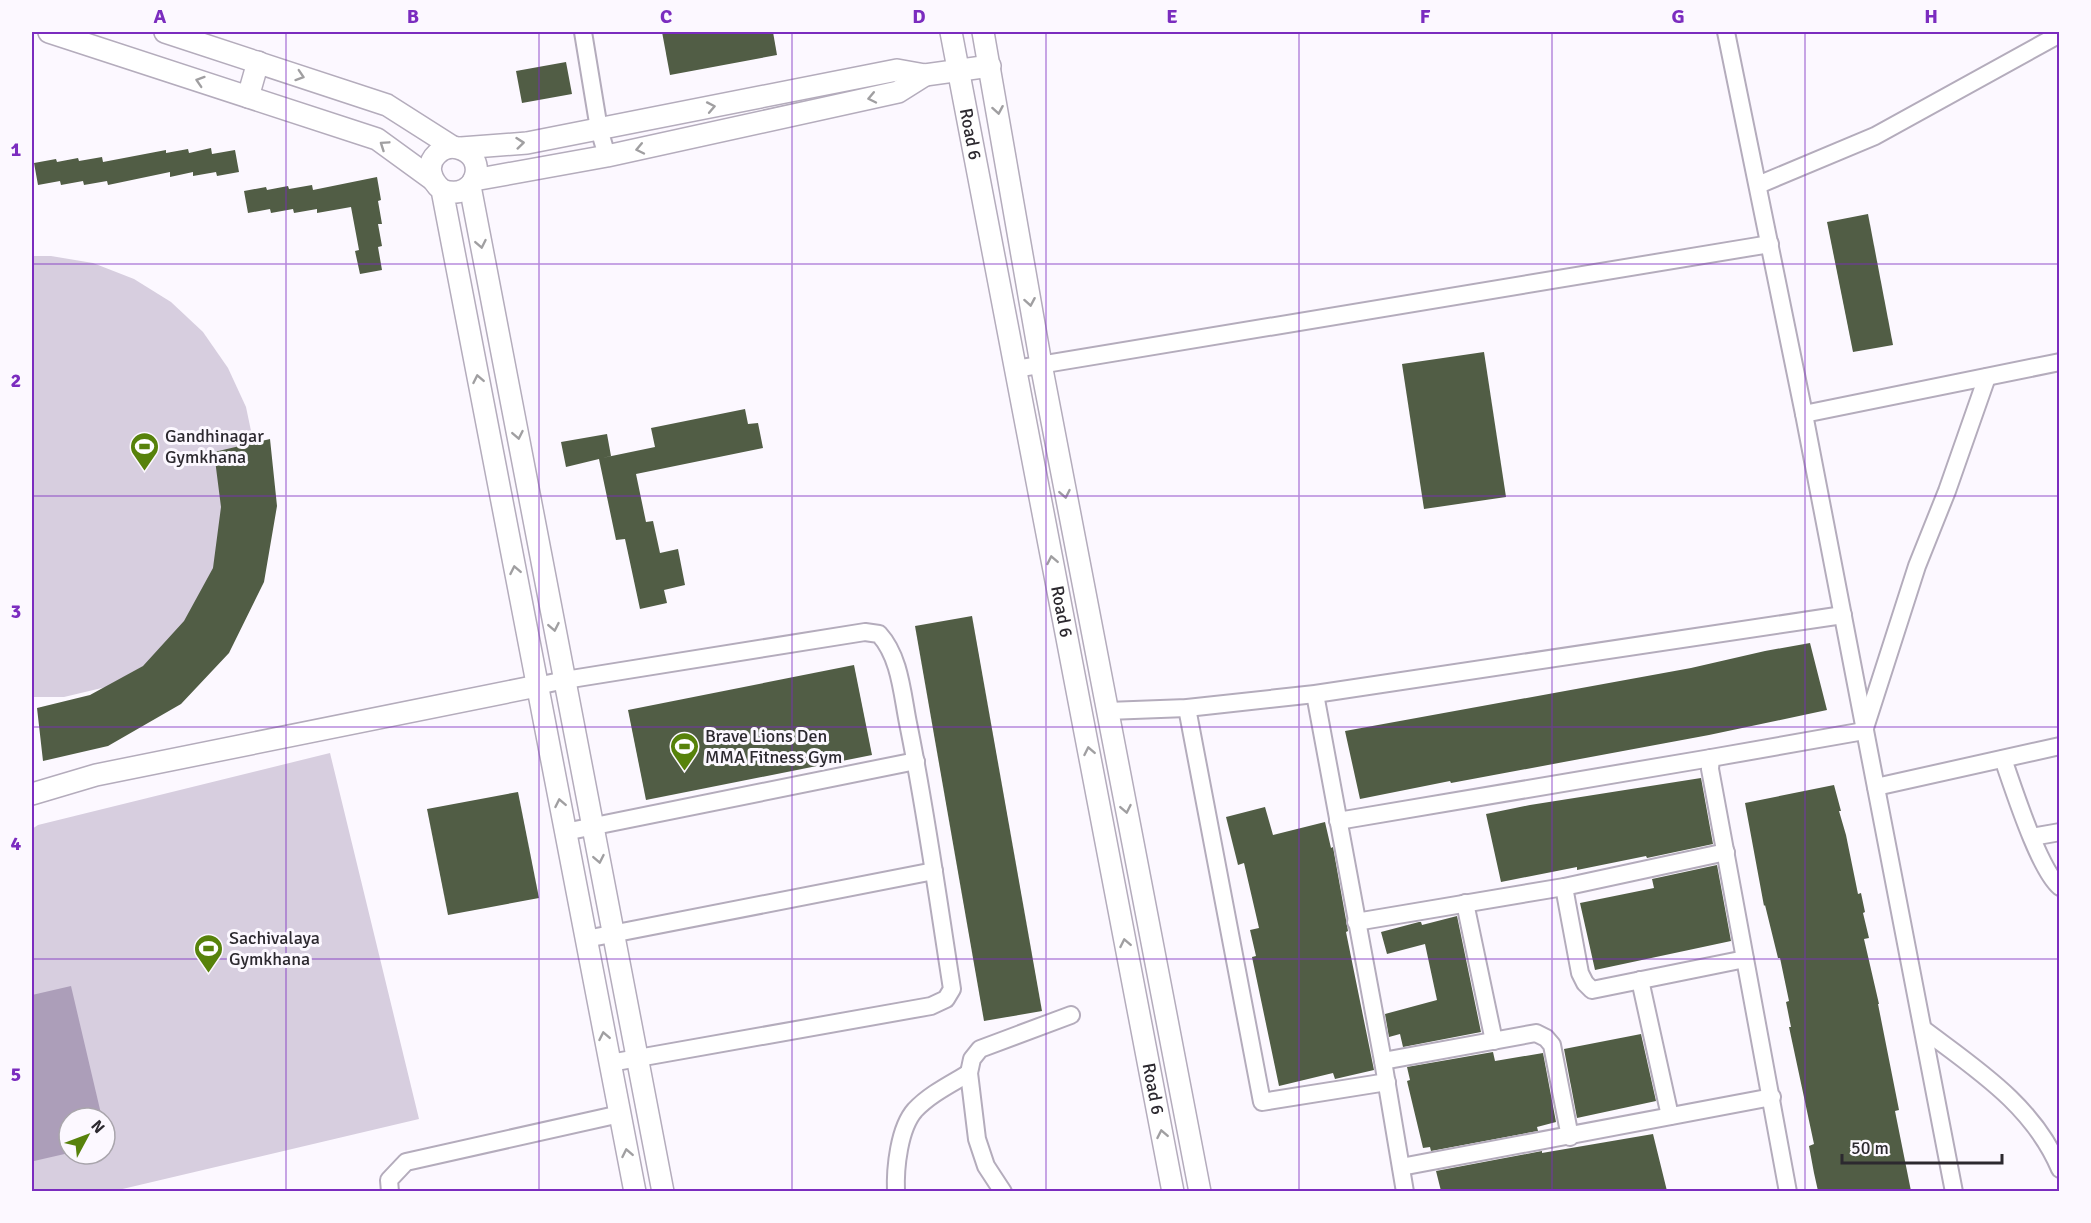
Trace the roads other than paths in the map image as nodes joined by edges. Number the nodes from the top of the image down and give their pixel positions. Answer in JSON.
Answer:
{"nodes":[{"id":1,"x":49,"y":32,"type":"edge"},
{"id":2,"x":165,"y":32,"type":"edge"},
{"id":3,"x":583,"y":32,"type":"edge"},
{"id":4,"x":951,"y":32,"type":"edge"},
{"id":5,"x":983,"y":32,"type":"edge"},
{"id":6,"x":1726,"y":32,"type":"edge"},
{"id":7,"x":2060,"y":34,"type":"edge"},
{"id":8,"x":258,"y":62,"type":"junction"},
{"id":9,"x":990,"y":66,"type":"junction"},
{"id":10,"x":959,"y":71,"type":"junction"},
{"id":11,"x":925,"y":75,"type":"junction"},
{"id":12,"x":248,"y":97,"type":"junction"},
{"id":13,"x":599,"y":129,"type":"junction"},
{"id":14,"x":457,"y":148,"type":"junction"},
{"id":15,"x":607,"y":156,"type":"junction"},
{"id":16,"x":472,"y":183,"type":"junction"},
{"id":17,"x":437,"y":184,"type":"junction"},
{"id":18,"x":1758,"y":185,"type":"junction"},
{"id":19,"x":1770,"y":244,"type":"junction"},
{"id":20,"x":2060,"y":362,"type":"edge"},
{"id":21,"x":1041,"y":364,"type":"junction"},
{"id":22,"x":1015,"y":369,"type":"junction"},
{"id":23,"x":1987,"y":377,"type":"junction"},
{"id":24,"x":1804,"y":414,"type":"junction"},
{"id":25,"x":1843,"y":615,"type":"junction"},
{"id":26,"x":565,"y":680,"type":"junction"},
{"id":27,"x":537,"y":686,"type":"junction"},
{"id":28,"x":1315,"y":694,"type":"junction"},
{"id":29,"x":1187,"y":708,"type":"junction"},
{"id":30,"x":1107,"y":711,"type":"junction"},
{"id":31,"x":1864,"y":731,"type":"junction"},
{"id":32,"x":2060,"y":746,"type":"edge"},
{"id":33,"x":1711,"y":758,"type":"junction"},
{"id":34,"x":2003,"y":759,"type":"junction"},
{"id":35,"x":916,"y":761,"type":"junction"},
{"id":36,"x":1876,"y":787,"type":"junction"},
{"id":37,"x":32,"y":794,"type":"edge"},
{"id":38,"x":1338,"y":821,"type":"junction"},
{"id":39,"x":593,"y":827,"type":"junction"},
{"id":40,"x":565,"y":832,"type":"junction"},
{"id":41,"x":2060,"y":832,"type":"edge"},
{"id":42,"x":2032,"y":837,"type":"junction"},
{"id":43,"x":1726,"y":852,"type":"junction"},
{"id":44,"x":934,"y":871,"type":"junction"},
{"id":45,"x":1564,"y":887,"type":"junction"},
{"id":46,"x":2060,"y":887,"type":"edge"},
{"id":47,"x":1465,"y":903,"type":"junction"},
{"id":48,"x":1356,"y":922,"type":"junction"},
{"id":49,"x":614,"y":935,"type":"junction"},
{"id":50,"x":586,"y":939,"type":"junction"},
{"id":51,"x":1745,"y":959,"type":"junction"},
{"id":52,"x":1640,"y":980,"type":"junction"},
{"id":53,"x":1071,"y":1015,"type":"dead end"},
{"id":54,"x":1923,"y":1029,"type":"junction"},
{"id":55,"x":1494,"y":1041,"type":"junction"},
{"id":56,"x":638,"y":1059,"type":"junction"},
{"id":57,"x":1383,"y":1061,"type":"junction"},
{"id":58,"x":610,"y":1063,"type":"junction"},
{"id":59,"x":969,"y":1073,"type":"junction"},
{"id":60,"x":1387,"y":1082,"type":"junction"},
{"id":61,"x":1772,"y":1097,"type":"junction"},
{"id":62,"x":620,"y":1114,"type":"junction"},
{"id":63,"x":1670,"y":1116,"type":"junction"},
{"id":64,"x":1570,"y":1137,"type":"junction"},
{"id":65,"x":1401,"y":1167,"type":"junction"},
{"id":66,"x":2060,"y":1169,"type":"edge"},
{"id":67,"x":390,"y":1191,"type":"edge"},
{"id":68,"x":635,"y":1191,"type":"edge"},
{"id":69,"x":663,"y":1191,"type":"edge"},
{"id":70,"x":896,"y":1191,"type":"edge"},
{"id":71,"x":1003,"y":1191,"type":"edge"},
{"id":72,"x":1173,"y":1191,"type":"edge"},
{"id":73,"x":1200,"y":1191,"type":"edge"},
{"id":74,"x":1405,"y":1191,"type":"edge"},
{"id":75,"x":1788,"y":1191,"type":"edge"},
{"id":76,"x":1954,"y":1191,"type":"edge"}],
"edges":[{"from":12,"to":1,"type":"street","one_way":true},
{"from":2,"to":8,"type":"street"},
{"from":3,"to":13,"type":"street"},
{"from":4,"to":10,"type":"street","name":"Road 6"},
{"from":5,"to":9,"type":"street","name":"Road 6"},
{"from":6,"to":18,"type":"street"},
{"from":7,"to":18,"type":"street"},
{"from":8,"to":12,"type":"street"},
{"from":8,"to":14,"type":"street","one_way":true},
{"from":9,"to":10,"type":"street"},
{"from":9,"to":21,"type":"street","name":"Road 6","one_way":true},
{"from":10,"to":11,"type":"street"},
{"from":10,"to":22,"type":"street","name":"Road 6"},
{"from":13,"to":11,"type":"street","one_way":true},
{"from":11,"to":15,"type":"street","one_way":true},
{"from":17,"to":12,"type":"street","one_way":true},
{"from":14,"to":13,"type":"street","one_way":true},
{"from":13,"to":15,"type":"street"},
{"from":14,"to":16,"type":"street"},
{"from":14,"to":17,"type":"street"},
{"from":15,"to":16,"type":"street"},
{"from":16,"to":17,"type":"street"},
{"from":16,"to":26,"type":"street","one_way":true},
{"from":27,"to":17,"type":"street","one_way":true},
{"from":18,"to":19,"type":"street"},
{"from":19,"to":21,"type":"street"},
{"from":19,"to":24,"type":"street"},
{"from":20,"to":23,"type":"street"},
{"from":21,"to":22,"type":"street"},
{"from":21,"to":30,"type":"street","name":"Road 6","one_way":true},
{"from":72,"to":22,"type":"street","name":"Road 6","one_way":true},
{"from":23,"to":24,"type":"street"},
{"from":23,"to":31,"type":"street"},
{"from":24,"to":25,"type":"street"},
{"from":25,"to":28,"type":"street"},
{"from":25,"to":31,"type":"street"},
{"from":26,"to":27,"type":"street"},
{"from":26,"to":35,"type":"street"},
{"from":26,"to":39,"type":"street"},
{"from":27,"to":37,"type":"street"},
{"from":40,"to":27,"type":"street","one_way":true},
{"from":28,"to":29,"type":"street"},
{"from":28,"to":38,"type":"street"},
{"from":29,"to":30,"type":"street"},
{"from":29,"to":60,"type":"street"},
{"from":30,"to":73,"type":"street","name":"Road 6","one_way":true},
{"from":31,"to":33,"type":"street"},
{"from":31,"to":36,"type":"street"},
{"from":32,"to":34,"type":"street"},
{"from":33,"to":38,"type":"street"},
{"from":33,"to":43,"type":"street"},
{"from":34,"to":36,"type":"street"},
{"from":34,"to":42,"type":"street"},
{"from":35,"to":39,"type":"street"},
{"from":35,"to":44,"type":"street"},
{"from":36,"to":54,"type":"street"},
{"from":38,"to":48,"type":"street"},
{"from":39,"to":40,"type":"street"},
{"from":39,"to":49,"type":"street","one_way":true},
{"from":40,"to":50,"type":"street"},
{"from":41,"to":42,"type":"street"},
{"from":42,"to":46,"type":"street"},
{"from":43,"to":45,"type":"street"},
{"from":43,"to":51,"type":"street"},
{"from":44,"to":49,"type":"street"},
{"from":44,"to":56,"type":"street"},
{"from":45,"to":47,"type":"street"},
{"from":45,"to":52,"type":"street"},
{"from":47,"to":48,"type":"street"},
{"from":47,"to":55,"type":"street"},
{"from":48,"to":57,"type":"street"},
{"from":49,"to":50,"type":"street"},
{"from":49,"to":56,"type":"street"},
{"from":58,"to":50,"type":"street","one_way":true},
{"from":51,"to":52,"type":"street"},
{"from":51,"to":61,"type":"street"},
{"from":52,"to":63,"type":"street"},
{"from":53,"to":59,"type":"street"},
{"from":54,"to":66,"type":"street"},
{"from":54,"to":76,"type":"street"},
{"from":55,"to":57,"type":"street"},
{"from":55,"to":64,"type":"street"},
{"from":56,"to":58,"type":"street"},
{"from":56,"to":69,"type":"street"},
{"from":57,"to":60,"type":"street"},
{"from":58,"to":62,"type":"street"},
{"from":59,"to":70,"type":"street"},
{"from":59,"to":71,"type":"street"},
{"from":60,"to":65,"type":"street"},
{"from":61,"to":63,"type":"street"},
{"from":61,"to":75,"type":"street"},
{"from":62,"to":67,"type":"street"},
{"from":68,"to":62,"type":"street","one_way":true},
{"from":63,"to":64,"type":"street"},
{"from":64,"to":65,"type":"street"},
{"from":65,"to":74,"type":"street"}]}
